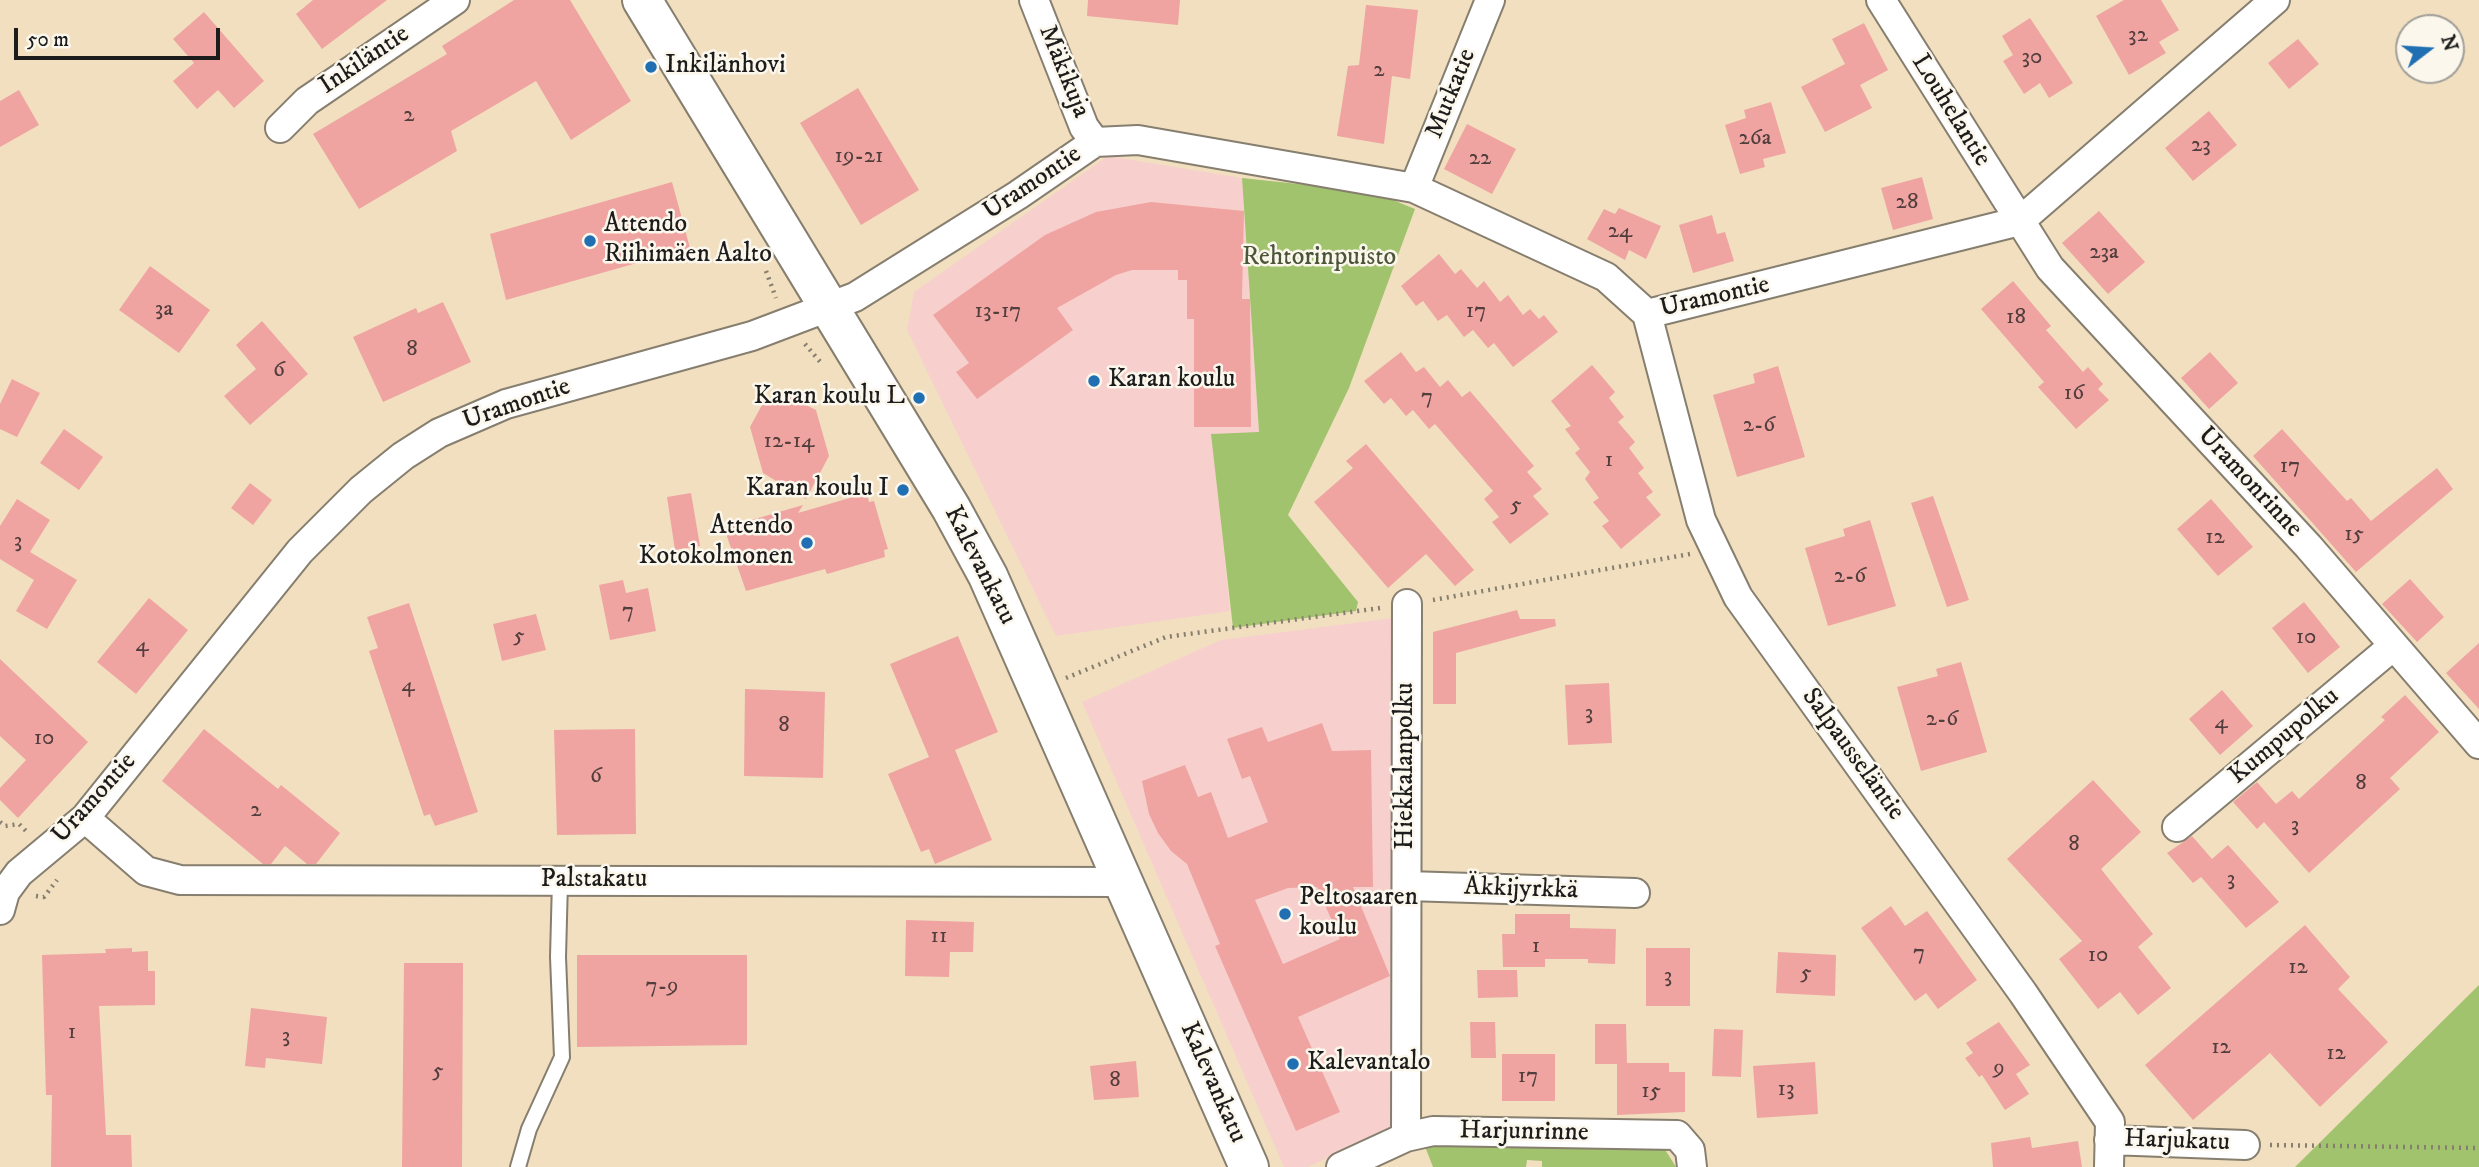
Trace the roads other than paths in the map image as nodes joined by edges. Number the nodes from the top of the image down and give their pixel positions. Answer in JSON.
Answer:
{"nodes":[{"id":1,"x":455,"y":0,"type":"edge"},
{"id":2,"x":642,"y":0,"type":"edge"},
{"id":3,"x":1034,"y":0,"type":"edge"},
{"id":4,"x":1490,"y":0,"type":"edge"},
{"id":5,"x":1881,"y":0,"type":"edge"},
{"id":6,"x":2275,"y":0,"type":"edge"},
{"id":7,"x":280,"y":128,"type":"dead end"},
{"id":8,"x":1095,"y":142,"type":"junction"},
{"id":9,"x":1414,"y":188,"type":"junction"},
{"id":10,"x":2020,"y":221,"type":"junction"},
{"id":11,"x":828,"y":308,"type":"junction"},
{"id":12,"x":1647,"y":314,"type":"junction"},
{"id":13,"x":1407,"y":604,"type":"dead end"},
{"id":14,"x":2392,"y":647,"type":"junction"},
{"id":15,"x":2479,"y":744,"type":"edge"},
{"id":16,"x":85,"y":818,"type":"junction"},
{"id":17,"x":2177,"y":827,"type":"dead end"},
{"id":18,"x":560,"y":881,"type":"junction"},
{"id":19,"x":6,"y":882,"type":"edge"},
{"id":20,"x":1124,"y":882,"type":"junction"},
{"id":21,"x":1407,"y":886,"type":"junction"},
{"id":22,"x":1635,"y":893,"type":"dead end"},
{"id":23,"x":1406,"y":1137,"type":"junction"},
{"id":24,"x":2245,"y":1145,"type":"road end"},
{"id":25,"x":2109,"y":1153,"type":"edge"},
{"id":26,"x":518,"y":1167,"type":"edge"},
{"id":27,"x":1249,"y":1167,"type":"edge"},
{"id":28,"x":1341,"y":1167,"type":"edge"},
{"id":29,"x":1692,"y":1167,"type":"edge"}],
"edges":[{"from":1,"to":7,"type":"street","name":"Inkiläntie"},
{"from":2,"to":11,"type":"street","name":"Kalevankatu"},
{"from":3,"to":8,"type":"street","name":"Mäkikuja"},
{"from":4,"to":9,"type":"street","name":"Mutkatie"},
{"from":5,"to":10,"type":"street","name":"Louhelantie"},
{"from":6,"to":10,"type":"street","name":"Uramontie"},
{"from":8,"to":9,"type":"street","name":"Uramontie"},
{"from":8,"to":11,"type":"street","name":"Uramontie"},
{"from":9,"to":12,"type":"street","name":"Uramontie"},
{"from":10,"to":12,"type":"street","name":"Uramontie"},
{"from":10,"to":14,"type":"street","name":"Uramonrinne"},
{"from":11,"to":16,"type":"street","name":"Uramontie"},
{"from":11,"to":20,"type":"street","name":"Kalevankatu"},
{"from":12,"to":25,"type":"street","name":"Salpausseläntie"},
{"from":13,"to":21,"type":"street","name":"Hiekkalanpolku"},
{"from":14,"to":15,"type":"street","name":"Uramonrinne"},
{"from":14,"to":17,"type":"street","name":"Kumpupolku"},
{"from":16,"to":18,"type":"street","name":"Palstakatu"},
{"from":16,"to":19,"type":"street","name":"Uramontie"},
{"from":18,"to":20,"type":"street","name":"Palstakatu"},
{"from":18,"to":26,"type":"lane"},
{"from":20,"to":27,"type":"street","name":"Kalevankatu"},
{"from":21,"to":22,"type":"street","name":"Äkkijyrkkä"},
{"from":21,"to":23,"type":"street","name":"Hiekkalanpolku"},
{"from":23,"to":28,"type":"street","name":"Harjunrinne"},
{"from":23,"to":29,"type":"street","name":"Harjunrinne"},
{"from":24,"to":25,"type":"street","name":"Harjukatu"}]}
